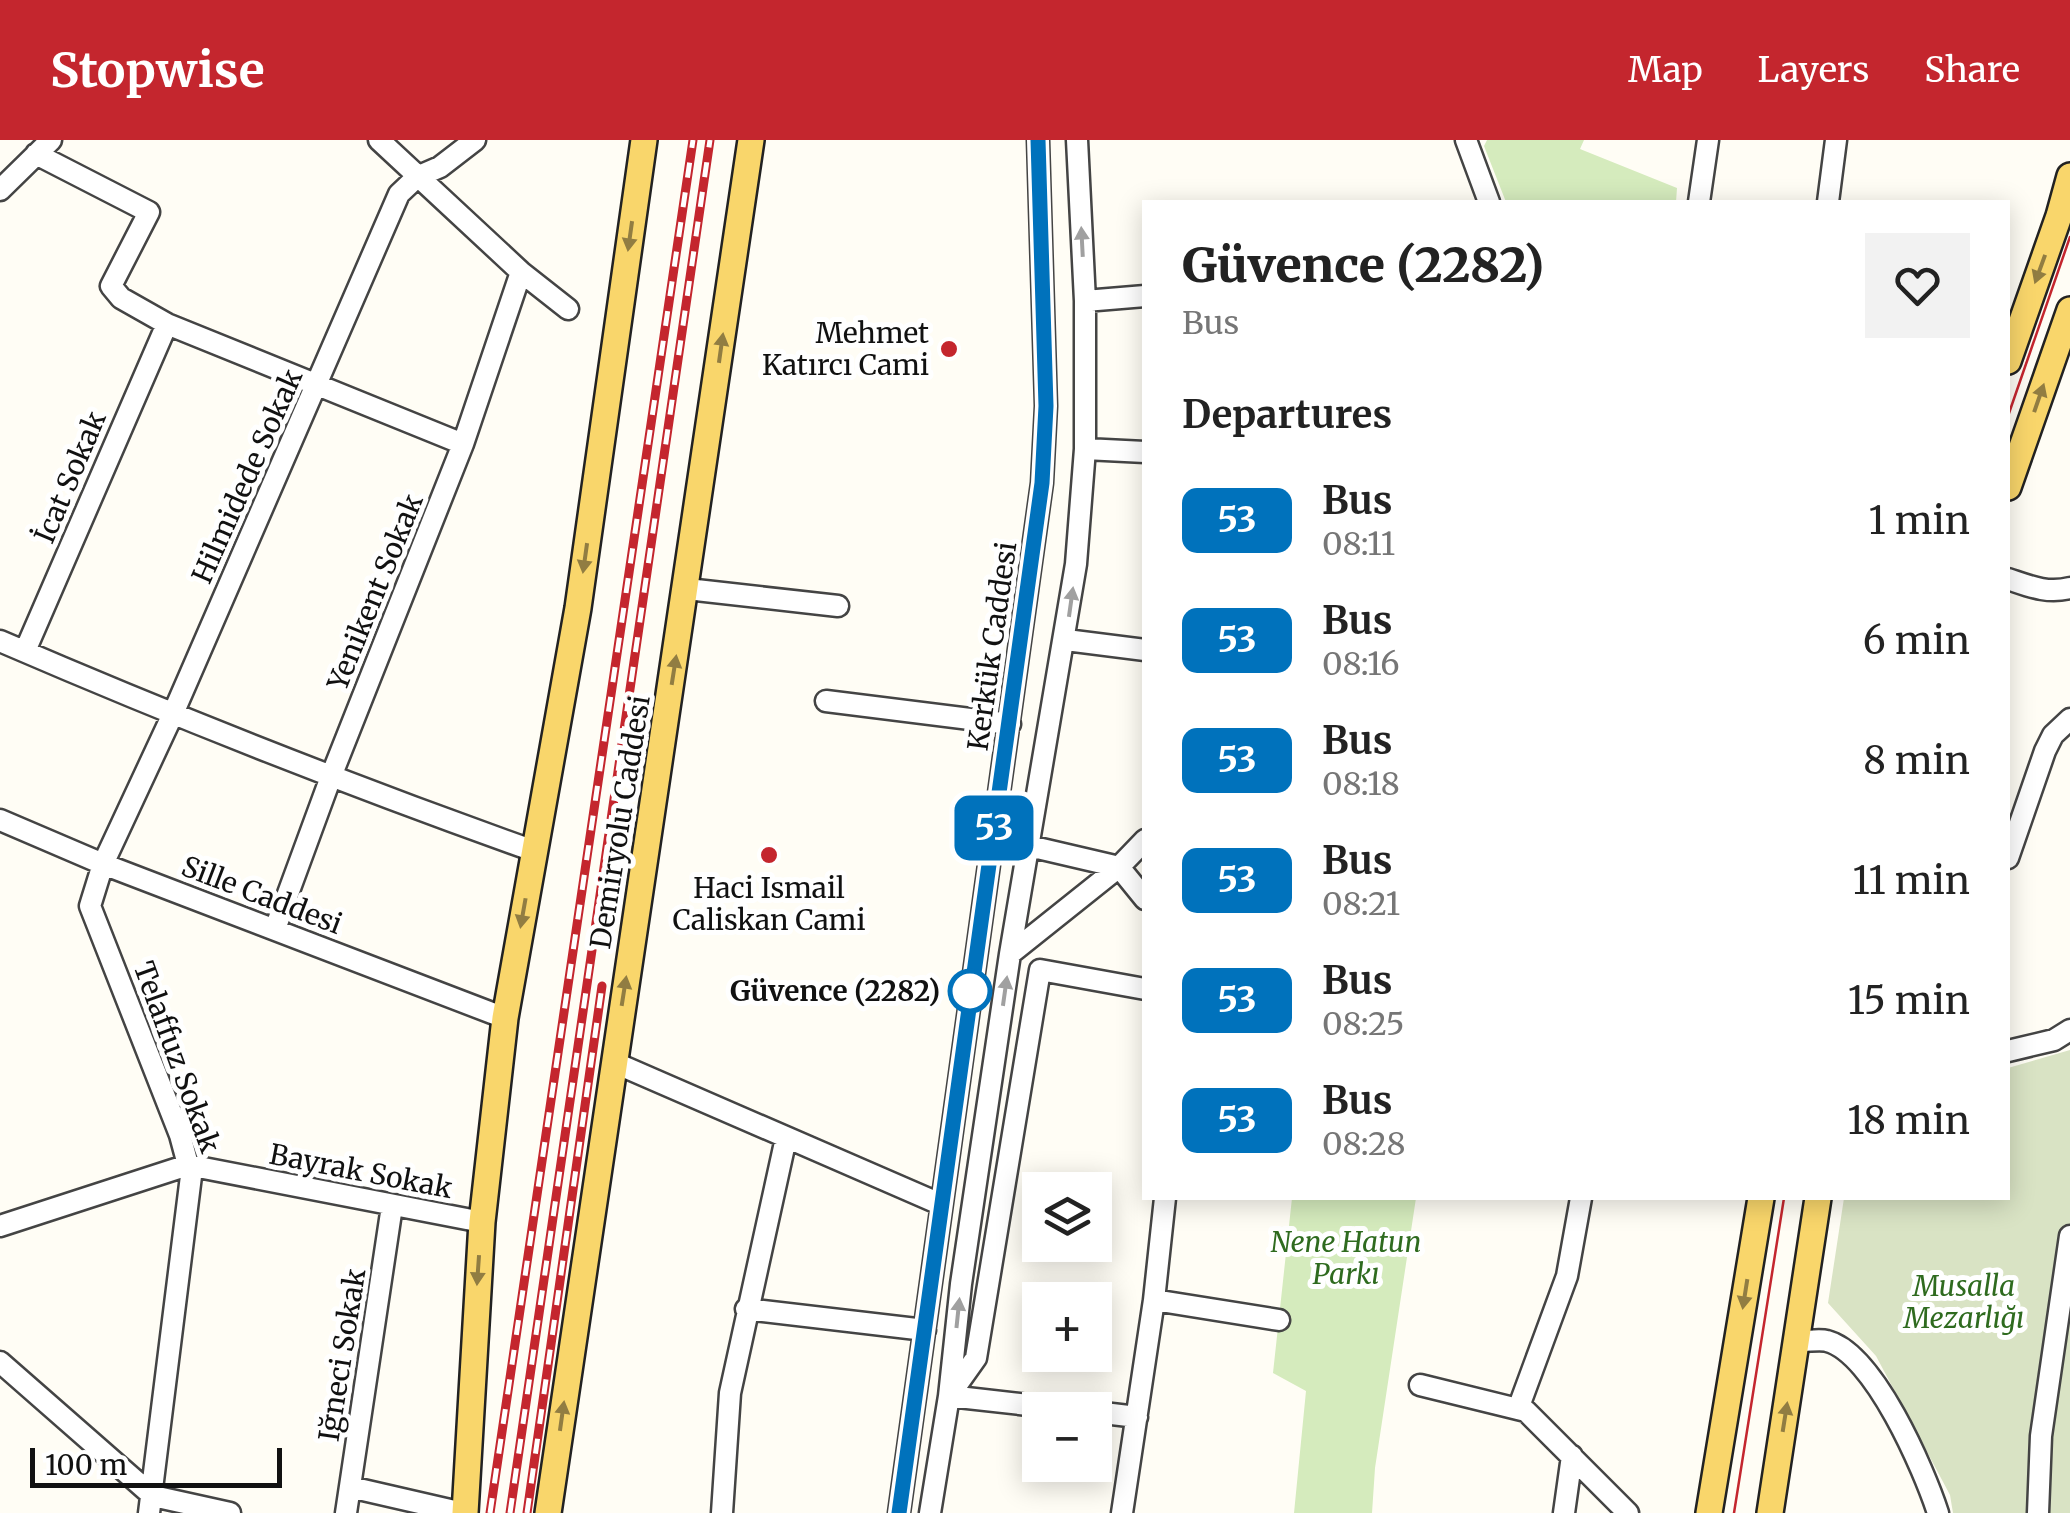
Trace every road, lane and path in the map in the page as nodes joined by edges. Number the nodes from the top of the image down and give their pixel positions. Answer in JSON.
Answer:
{"nodes":[{"id":1,"x":379,"y":140,"type":"edge"},
{"id":2,"x":474,"y":140,"type":"edge"},
{"id":3,"x":644,"y":140,"type":"edge"},
{"id":4,"x":751,"y":140,"type":"edge"},
{"id":5,"x":1038,"y":140,"type":"edge"},
{"id":6,"x":1077,"y":140,"type":"edge"},
{"id":7,"x":1466,"y":140,"type":"edge"},
{"id":8,"x":1708,"y":140,"type":"edge"},
{"id":9,"x":1836,"y":140,"type":"edge"},
{"id":10,"x":44,"y":147,"type":"edge"},
{"id":11,"x":2070,"y":176,"type":"edge"},
{"id":12,"x":417,"y":177,"type":"junction"},
{"id":13,"x":0,"y":190,"type":"edge"},
{"id":14,"x":1487,"y":200,"type":"edge"},
{"id":15,"x":1699,"y":200,"type":"edge"},
{"id":16,"x":1828,"y":200,"type":"edge"},
{"id":17,"x":520,"y":272,"type":"junction"},
{"id":18,"x":1142,"y":296,"type":"edge"},
{"id":19,"x":1084,"y":301,"type":"junction"},
{"id":20,"x":568,"y":309,"type":"dead end"},
{"id":21,"x":2070,"y":310,"type":"edge"},
{"id":22,"x":167,"y":324,"type":"junction"},
{"id":23,"x":2010,"y":355,"type":"edge"},
{"id":24,"x":318,"y":383,"type":"junction"},
{"id":25,"x":463,"y":444,"type":"junction"},
{"id":26,"x":1085,"y":449,"type":"junction"},
{"id":27,"x":1142,"y":452,"type":"edge"},
{"id":28,"x":2010,"y":480,"type":"edge"},
{"id":29,"x":2010,"y":580,"type":"edge"},
{"id":30,"x":687,"y":588,"type":"junction"},
{"id":31,"x":2070,"y":588,"type":"edge"},
{"id":32,"x":838,"y":606,"type":"dead end"},
{"id":33,"x":1066,"y":640,"type":"junction"},
{"id":34,"x":0,"y":641,"type":"edge"},
{"id":35,"x":1142,"y":650,"type":"edge"},
{"id":36,"x":24,"y":651,"type":"junction"},
{"id":37,"x":826,"y":701,"type":"dead end"},
{"id":38,"x":172,"y":716,"type":"junction"},
{"id":39,"x":2070,"y":719,"type":"edge"},
{"id":40,"x":1010,"y":724,"type":"junction"},
{"id":41,"x":332,"y":774,"type":"junction"},
{"id":42,"x":0,"y":820,"type":"edge"},
{"id":43,"x":1142,"y":843,"type":"edge"},
{"id":44,"x":1030,"y":846,"type":"junction"},
{"id":45,"x":534,"y":851,"type":"junction"},
{"id":46,"x":2010,"y":852,"type":"edge"},
{"id":47,"x":104,"y":864,"type":"junction"},
{"id":48,"x":1119,"y":867,"type":"junction"},
{"id":49,"x":1142,"y":895,"type":"edge"},
{"id":50,"x":275,"y":930,"type":"junction"},
{"id":51,"x":1010,"y":954,"type":"junction"},
{"id":52,"x":1142,"y":988,"type":"edge"},
{"id":53,"x":505,"y":1018,"type":"junction"},
{"id":54,"x":2070,"y":1030,"type":"edge"},
{"id":55,"x":2010,"y":1051,"type":"edge"},
{"id":56,"x":613,"y":1062,"type":"junction"},
{"id":57,"x":786,"y":1138,"type":"junction"},
{"id":58,"x":188,"y":1165,"type":"junction"},
{"id":59,"x":1165,"y":1200,"type":"edge"},
{"id":60,"x":1581,"y":1200,"type":"edge"},
{"id":61,"x":1761,"y":1200,"type":"edge"},
{"id":62,"x":1818,"y":1200,"type":"edge"},
{"id":63,"x":940,"y":1204,"type":"junction"},
{"id":64,"x":392,"y":1206,"type":"junction"},
{"id":65,"x":482,"y":1222,"type":"junction"},
{"id":66,"x":0,"y":1225,"type":"edge"},
{"id":67,"x":2070,"y":1236,"type":"edge"},
{"id":68,"x":1154,"y":1300,"type":"junction"},
{"id":69,"x":746,"y":1309,"type":"junction"},
{"id":70,"x":1280,"y":1320,"type":"dead end"},
{"id":71,"x":926,"y":1330,"type":"junction"},
{"id":72,"x":1799,"y":1332,"type":"junction"},
{"id":73,"x":0,"y":1362,"type":"edge"},
{"id":74,"x":1420,"y":1385,"type":"dead end"},
{"id":75,"x":949,"y":1396,"type":"junction"},
{"id":76,"x":1022,"y":1404,"type":"edge"},
{"id":77,"x":1518,"y":1409,"type":"junction"},
{"id":78,"x":1112,"y":1414,"type":"edge"},
{"id":79,"x":1137,"y":1417,"type":"junction"},
{"id":80,"x":1572,"y":1456,"type":"junction"},
{"id":81,"x":350,"y":1487,"type":"junction"},
{"id":82,"x":151,"y":1505,"type":"edge"},
{"id":83,"x":230,"y":1513,"type":"edge"},
{"id":84,"x":346,"y":1513,"type":"edge"},
{"id":85,"x":464,"y":1513,"type":"edge"},
{"id":86,"x":548,"y":1513,"type":"edge"},
{"id":87,"x":722,"y":1513,"type":"edge"},
{"id":88,"x":898,"y":1513,"type":"edge"},
{"id":89,"x":930,"y":1513,"type":"edge"},
{"id":90,"x":1122,"y":1513,"type":"edge"},
{"id":91,"x":1564,"y":1513,"type":"edge"},
{"id":92,"x":1628,"y":1513,"type":"edge"},
{"id":93,"x":1708,"y":1513,"type":"edge"},
{"id":94,"x":1770,"y":1513,"type":"edge"},
{"id":95,"x":1938,"y":1513,"type":"edge"},
{"id":96,"x":2038,"y":1513,"type":"edge"}],
"edges":[{"from":1,"to":12,"type":"street"},
{"from":2,"to":12,"type":"street","name":"Hilmidede Sokak"},
{"from":3,"to":45,"type":"main road","one_way":true},
{"from":30,"to":4,"type":"main road","name":"Demiryolu Caddesi","one_way":true},
{"from":5,"to":40,"type":"street","name":"Kerkük Caddesi"},
{"from":19,"to":6,"type":"street","one_way":true},
{"from":7,"to":14,"type":"street"},
{"from":8,"to":15,"type":"street"},
{"from":9,"to":16,"type":"street"},
{"from":10,"to":13,"type":"street"},
{"from":10,"to":22,"type":"street"},
{"from":11,"to":23,"type":"main road","one_way":true},
{"from":12,"to":17,"type":"street"},
{"from":12,"to":24,"type":"street","name":"Hilmidede Sokak"},
{"from":17,"to":20,"type":"street"},
{"from":17,"to":25,"type":"street","name":"Yenikent Sokak"},
{"from":18,"to":19,"type":"street"},
{"from":19,"to":26,"type":"street"},
{"from":28,"to":21,"type":"main road","one_way":true},
{"from":22,"to":24,"type":"street"},
{"from":22,"to":36,"type":"street","name":"İcat Sokak"},
{"from":24,"to":25,"type":"street"},
{"from":24,"to":38,"type":"street","name":"Hilmidede Sokak"},
{"from":25,"to":41,"type":"street","name":"Yenikent Sokak"},
{"from":26,"to":27,"type":"street"},
{"from":33,"to":26,"type":"street","one_way":true},
{"from":29,"to":31,"type":"street"},
{"from":30,"to":32,"type":"street"},
{"from":56,"to":30,"type":"main road","name":"Demiryolu Caddesi","one_way":true},
{"from":33,"to":35,"type":"street"},
{"from":33,"to":44,"type":"street"},
{"from":34,"to":36,"type":"street"},
{"from":36,"to":38,"type":"street"},
{"from":37,"to":40,"type":"street"},
{"from":38,"to":41,"type":"street"},
{"from":38,"to":47,"type":"street","name":"Hilmidede Sokak"},
{"from":39,"to":46,"type":"street"},
{"from":40,"to":63,"type":"street","name":"Kerkük Caddesi"},
{"from":41,"to":45,"type":"street"},
{"from":41,"to":50,"type":"street","name":"Yenikent Sokak"},
{"from":42,"to":47,"type":"street","name":"Sille Caddesi"},
{"from":43,"to":48,"type":"street"},
{"from":44,"to":48,"type":"street"},
{"from":44,"to":51,"type":"street"},
{"from":45,"to":53,"type":"main road","one_way":true},
{"from":47,"to":50,"type":"street","name":"Sille Caddesi"},
{"from":47,"to":58,"type":"street","name":"Telaffuz Sokak"},
{"from":48,"to":49,"type":"street"},
{"from":48,"to":51,"type":"street"},
{"from":50,"to":53,"type":"street","name":"Sille Caddesi"},
{"from":75,"to":51,"type":"street","one_way":true},
{"from":52,"to":75,"type":"street"},
{"from":53,"to":65,"type":"main road"},
{"from":54,"to":55,"type":"street"},
{"from":56,"to":57,"type":"street"},
{"from":86,"to":56,"type":"main road","name":"Demiryolu Caddesi","one_way":true},
{"from":57,"to":63,"type":"street"},
{"from":57,"to":69,"type":"street"},
{"from":58,"to":64,"type":"street","name":"Bayrak Sokak"},
{"from":58,"to":66,"type":"street","name":"Bayrak Sokak"},
{"from":58,"to":82,"type":"street","name":"Telaffuz Sokak"},
{"from":59,"to":68,"type":"street"},
{"from":60,"to":77,"type":"street"},
{"from":61,"to":93,"type":"main road","one_way":true},
{"from":62,"to":72,"type":"main road"},
{"from":63,"to":71,"type":"street","name":"Kerkük Caddesi"},
{"from":64,"to":65,"type":"street","name":"Bayrak Sokak"},
{"from":64,"to":81,"type":"street","name":"Iğneci Sokak"},
{"from":65,"to":85,"type":"main road","one_way":true},
{"from":67,"to":96,"type":"street"},
{"from":68,"to":70,"type":"street"},
{"from":68,"to":79,"type":"street"},
{"from":69,"to":71,"type":"street"},
{"from":69,"to":87,"type":"street"},
{"from":71,"to":88,"type":"street","name":"Kerkük Caddesi"},
{"from":94,"to":72,"type":"main road","one_way":true},
{"from":72,"to":95,"type":"street"},
{"from":73,"to":82,"type":"street"},
{"from":74,"to":77,"type":"street"},
{"from":75,"to":76,"type":"street"},
{"from":75,"to":89,"type":"street"},
{"from":77,"to":80,"type":"street"},
{"from":78,"to":79,"type":"street"},
{"from":79,"to":90,"type":"street"},
{"from":80,"to":91,"type":"street"},
{"from":80,"to":92,"type":"street"},
{"from":81,"to":84,"type":"street","name":"Iğneci Sokak"},
{"from":81,"to":85,"type":"street"},
{"from":82,"to":83,"type":"street"}]}
